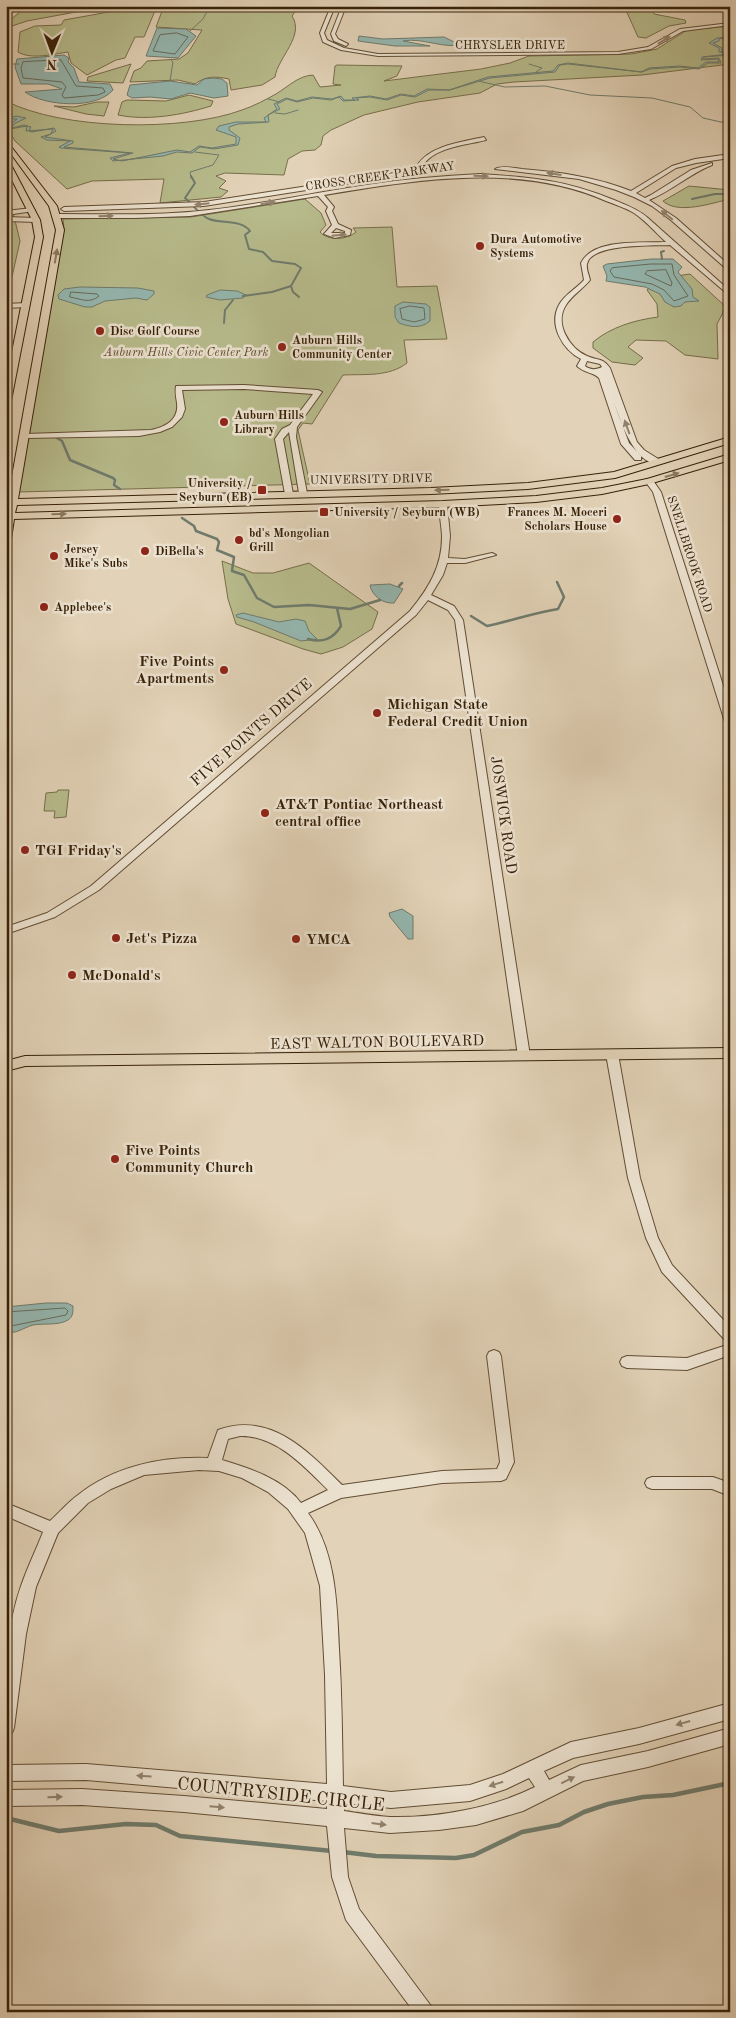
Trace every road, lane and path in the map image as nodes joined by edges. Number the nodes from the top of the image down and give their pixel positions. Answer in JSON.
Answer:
{"nodes":[{"id":1,"x":12,"y":6,"type":"edge"},
{"id":2,"x":333,"y":6,"type":"edge"},
{"id":3,"x":344,"y":6,"type":"edge"},
{"id":4,"x":6,"y":11,"type":"edge"},
{"id":5,"x":730,"y":22,"type":"edge"},
{"id":6,"x":668,"y":29,"type":"dead end"},
{"id":7,"x":662,"y":33,"type":"dead end"},
{"id":8,"x":484,"y":139,"type":"dead end"},
{"id":9,"x":6,"y":142,"type":"edge"},
{"id":10,"x":431,"y":155,"type":"junction"},
{"id":11,"x":730,"y":158,"type":"edge"},
{"id":12,"x":6,"y":161,"type":"edge"},
{"id":13,"x":455,"y":168,"type":"dead end"},
{"id":14,"x":489,"y":168,"type":"dead end"},
{"id":15,"x":436,"y":170,"type":"junction"},
{"id":16,"x":422,"y":171,"type":"junction"},
{"id":17,"x":350,"y":181,"type":"junction"},
{"id":18,"x":18,"y":182,"type":"junction"},
{"id":19,"x":36,"y":182,"type":"junction"},
{"id":20,"x":382,"y":185,"type":"junction"},
{"id":21,"x":631,"y":194,"type":"junction"},
{"id":22,"x":320,"y":195,"type":"junction"},
{"id":23,"x":308,"y":197,"type":"junction"},
{"id":24,"x":644,"y":200,"type":"junction"},
{"id":25,"x":315,"y":202,"type":"dead end"},
{"id":26,"x":628,"y":207,"type":"junction"},
{"id":27,"x":322,"y":208,"type":"dead end"},
{"id":28,"x":32,"y":211,"type":"junction"},
{"id":29,"x":329,"y":211,"type":"junction"},
{"id":30,"x":6,"y":213,"type":"edge"},
{"id":31,"x":56,"y":213,"type":"junction"},
{"id":32,"x":637,"y":213,"type":"junction"},
{"id":33,"x":41,"y":217,"type":"junction"},
{"id":34,"x":6,"y":219,"type":"edge"},
{"id":35,"x":335,"y":225,"type":"dead end"},
{"id":36,"x":677,"y":230,"type":"junction"},
{"id":37,"x":664,"y":237,"type":"junction"},
{"id":38,"x":672,"y":243,"type":"junction"},
{"id":39,"x":628,"y":245,"type":"junction"},
{"id":40,"x":720,"y":261,"type":"junction"},
{"id":41,"x":692,"y":262,"type":"junction"},
{"id":42,"x":730,"y":270,"type":"edge"},
{"id":43,"x":38,"y":275,"type":"junction"},
{"id":44,"x":53,"y":276,"type":"junction"},
{"id":45,"x":730,"y":283,"type":"edge"},
{"id":46,"x":730,"y":294,"type":"edge"},
{"id":47,"x":33,"y":304,"type":"junction"},
{"id":48,"x":6,"y":306,"type":"edge"},
{"id":49,"x":47,"y":308,"type":"junction"},
{"id":50,"x":20,"y":339,"type":"junction"},
{"id":51,"x":41,"y":342,"type":"junction"},
{"id":52,"x":27,"y":356,"type":"junction"},
{"id":53,"x":585,"y":358,"type":"junction"},
{"id":54,"x":605,"y":368,"type":"junction"},
{"id":55,"x":596,"y":371,"type":"junction"},
{"id":56,"x":30,"y":402,"type":"junction"},
{"id":57,"x":14,"y":409,"type":"edge"},
{"id":58,"x":293,"y":427,"type":"junction"},
{"id":59,"x":25,"y":436,"type":"junction"},
{"id":60,"x":730,"y":440,"type":"edge"},
{"id":61,"x":730,"y":445,"type":"edge"},
{"id":62,"x":729,"y":457,"type":"edge"},
{"id":63,"x":657,"y":462,"type":"junction"},
{"id":64,"x":645,"y":465,"type":"junction"},
{"id":65,"x":704,"y":465,"type":"junction"},
{"id":66,"x":286,"y":472,"type":"junction"},
{"id":67,"x":300,"y":472,"type":"junction"},
{"id":68,"x":607,"y":476,"type":"junction"},
{"id":69,"x":649,"y":481,"type":"junction"},
{"id":70,"x":565,"y":482,"type":"junction"},
{"id":71,"x":11,"y":485,"type":"edge"},
{"id":72,"x":412,"y":491,"type":"junction"},
{"id":73,"x":303,"y":493,"type":"junction"},
{"id":74,"x":285,"y":494,"type":"junction"},
{"id":75,"x":123,"y":499,"type":"junction"},
{"id":76,"x":522,"y":500,"type":"junction"},
{"id":77,"x":10,"y":502,"type":"edge"},
{"id":78,"x":443,"y":504,"type":"junction"},
{"id":79,"x":472,"y":504,"type":"junction"},
{"id":80,"x":332,"y":507,"type":"junction"},
{"id":81,"x":207,"y":510,"type":"junction"},
{"id":82,"x":224,"y":510,"type":"junction"},
{"id":83,"x":113,"y":513,"type":"junction"},
{"id":84,"x":8,"y":516,"type":"edge"},
{"id":85,"x":6,"y":539,"type":"edge"},
{"id":86,"x":492,"y":555,"type":"dead end"},
{"id":87,"x":446,"y":560,"type":"junction"},
{"id":88,"x":427,"y":596,"type":"junction"},
{"id":89,"x":730,"y":722,"type":"edge"},
{"id":90,"x":6,"y":931,"type":"edge"},
{"id":91,"x":730,"y":1053,"type":"edge"},
{"id":92,"x":612,"y":1054,"type":"junction"},
{"id":93,"x":6,"y":1055,"type":"edge"},
{"id":94,"x":524,"y":1056,"type":"junction"},
{"id":95,"x":25,"y":1061,"type":"junction"},
{"id":96,"x":6,"y":1066,"type":"edge"},
{"id":97,"x":730,"y":1336,"type":"edge"},
{"id":98,"x":730,"y":1349,"type":"edge"},
{"id":99,"x":494,"y":1356,"type":"dead end"},
{"id":100,"x":627,"y":1362,"type":"dead end"},
{"id":101,"x":213,"y":1465,"type":"junction"},
{"id":102,"x":652,"y":1483,"type":"dead end"},
{"id":103,"x":730,"y":1490,"type":"edge"},
{"id":104,"x":339,"y":1492,"type":"junction"},
{"id":105,"x":6,"y":1509,"type":"edge"},
{"id":106,"x":299,"y":1511,"type":"junction"},
{"id":107,"x":52,"y":1529,"type":"junction"},
{"id":108,"x":730,"y":1711,"type":"edge"},
{"id":109,"x":6,"y":1728,"type":"edge"},
{"id":110,"x":730,"y":1736,"type":"edge"},
{"id":111,"x":533,"y":1769,"type":"junction"},
{"id":112,"x":6,"y":1773,"type":"edge"},
{"id":113,"x":546,"y":1790,"type":"junction"},
{"id":114,"x":6,"y":1798,"type":"edge"},
{"id":115,"x":336,"y":1806,"type":"junction"},
{"id":116,"x":425,"y":2012,"type":"edge"}],
"edges":[{"from":1,"to":4,"type":"main road"},
{"from":2,"to":5,"type":"street","name":"CHRYSLER DRIVE","one_way":true},
{"from":3,"to":7,"type":"street","name":"CHRYSLER DRIVE"},
{"from":5,"to":6,"type":"street","name":"CHRYSLER DRIVE"},
{"from":8,"to":10,"type":"street"},
{"from":9,"to":19,"type":"main road"},
{"from":10,"to":15,"type":"street"},
{"from":10,"to":16,"type":"street"},
{"from":11,"to":21,"type":"street"},
{"from":11,"to":24,"type":"street"},
{"from":12,"to":18,"type":"main road"},
{"from":13,"to":15,"type":"street","name":"CROSS CREEK PARKWAY"},
{"from":21,"to":14,"type":"street","one_way":true},
{"from":15,"to":16,"type":"street","name":"CROSS CREEK PARKWAY"},
{"from":15,"to":20,"type":"street"},
{"from":16,"to":17,"type":"street","name":"CROSS CREEK PARKWAY"},
{"from":17,"to":23,"type":"street"},
{"from":17,"to":31,"type":"street","name":"CROSS CREEK PARKWAY","one_way":true},
{"from":18,"to":19,"type":"main road"},
{"from":18,"to":28,"type":"main road"},
{"from":19,"to":31,"type":"main road"},
{"from":20,"to":22,"type":"street","name":"CROSS CREEK PARKWAY"},
{"from":20,"to":26,"type":"street","name":"CROSS CREEK PARKWAY","one_way":true},
{"from":21,"to":24,"type":"street"},
{"from":21,"to":26,"type":"street"},
{"from":22,"to":23,"type":"street","name":"CROSS CREEK PARKWAY"},
{"from":22,"to":29,"type":"street"},
{"from":23,"to":25,"type":"street"},
{"from":31,"to":23,"type":"street","name":"CROSS CREEK PARKWAY","one_way":true},
{"from":36,"to":24,"type":"street","one_way":true},
{"from":26,"to":32,"type":"street","name":"CROSS CREEK PARKWAY"},
{"from":27,"to":29,"type":"street"},
{"from":28,"to":30,"type":"street"},
{"from":28,"to":33,"type":"main road"},
{"from":29,"to":35,"type":"street"},
{"from":31,"to":33,"type":"main road"},
{"from":44,"to":31,"type":"main road","one_way":true},
{"from":32,"to":36,"type":"street"},
{"from":32,"to":37,"type":"street","name":"CROSS CREEK PARKWAY"},
{"from":33,"to":34,"type":"street"},
{"from":33,"to":43,"type":"main road"},
{"from":36,"to":40,"type":"street"},
{"from":37,"to":38,"type":"street","name":"CROSS CREEK PARKWAY"},
{"from":37,"to":39,"type":"street"},
{"from":37,"to":40,"type":"street"},
{"from":38,"to":39,"type":"street"},
{"from":38,"to":41,"type":"street","name":"CROSS CREEK PARKWAY"},
{"from":39,"to":53,"type":"street"},
{"from":40,"to":42,"type":"street"},
{"from":41,"to":45,"type":"street"},
{"from":41,"to":46,"type":"street","name":"CROSS CREEK PARKWAY"},
{"from":43,"to":44,"type":"main road"},
{"from":43,"to":47,"type":"main road"},
{"from":44,"to":49,"type":"main road"},
{"from":47,"to":48,"type":"street"},
{"from":47,"to":49,"type":"main road"},
{"from":47,"to":50,"type":"main road"},
{"from":49,"to":51,"type":"main road"},
{"from":50,"to":51,"type":"main road"},
{"from":50,"to":52,"type":"main road"},
{"from":51,"to":52,"type":"main road"},
{"from":52,"to":56,"type":"main road"},
{"from":52,"to":57,"type":"main road"},
{"from":53,"to":54,"type":"street"},
{"from":53,"to":55,"type":"street"},
{"from":54,"to":55,"type":"street"},
{"from":63,"to":54,"type":"street","one_way":true},
{"from":55,"to":64,"type":"street"},
{"from":56,"to":57,"type":"main road"},
{"from":56,"to":57,"type":"main road"},
{"from":57,"to":59,"type":"main road"},
{"from":58,"to":59,"type":"street"},
{"from":58,"to":66,"type":"street"},
{"from":58,"to":67,"type":"street"},
{"from":59,"to":71,"type":"main road"},
{"from":60,"to":63,"type":"main road","name":"UNIVERSITY DRIVE"},
{"from":61,"to":65,"type":"main road"},
{"from":62,"to":65,"type":"main road","name":"UNIVERSITY DRIVE"},
{"from":63,"to":64,"type":"main road","name":"UNIVERSITY DRIVE"},
{"from":64,"to":68,"type":"main road","name":"UNIVERSITY DRIVE"},
{"from":69,"to":65,"type":"main road","name":"UNIVERSITY DRIVE","one_way":true},
{"from":66,"to":67,"type":"street"},
{"from":66,"to":74,"type":"street"},
{"from":67,"to":73,"type":"street"},
{"from":68,"to":70,"type":"main road","name":"UNIVERSITY DRIVE"},
{"from":68,"to":76,"type":"main road"},
{"from":69,"to":76,"type":"main road","name":"UNIVERSITY DRIVE"},
{"from":69,"to":89,"type":"street","name":"SNELLBROOK ROAD"},
{"from":70,"to":72,"type":"main road","name":"UNIVERSITY DRIVE","one_way":true},
{"from":70,"to":79,"type":"main road"},
{"from":71,"to":77,"type":"main road"},
{"from":72,"to":73,"type":"main road","name":"UNIVERSITY DRIVE"},
{"from":72,"to":80,"type":"main road"},
{"from":73,"to":74,"type":"main road","name":"UNIVERSITY DRIVE"},
{"from":73,"to":82,"type":"main road"},
{"from":74,"to":75,"type":"main road","name":"UNIVERSITY DRIVE"},
{"from":74,"to":81,"type":"main road"},
{"from":75,"to":77,"type":"main road","name":"UNIVERSITY DRIVE"},
{"from":75,"to":83,"type":"main road"},
{"from":76,"to":79,"type":"main road","name":"UNIVERSITY DRIVE"},
{"from":77,"to":84,"type":"main road"},
{"from":78,"to":79,"type":"main road","name":"UNIVERSITY DRIVE"},
{"from":78,"to":80,"type":"main road","name":"UNIVERSITY DRIVE"},
{"from":78,"to":87,"type":"street","name":"FIVE POINTS DRIVE"},
{"from":80,"to":82,"type":"main road","name":"UNIVERSITY DRIVE"},
{"from":81,"to":82,"type":"main road","name":"UNIVERSITY DRIVE"},
{"from":81,"to":83,"type":"main road","name":"UNIVERSITY DRIVE"},
{"from":84,"to":83,"type":"main road","name":"UNIVERSITY DRIVE","one_way":true},
{"from":84,"to":85,"type":"main road"},
{"from":86,"to":87,"type":"street"},
{"from":87,"to":88,"type":"street","name":"FIVE POINTS DRIVE"},
{"from":88,"to":90,"type":"street","name":"FIVE POINTS DRIVE"},
{"from":88,"to":94,"type":"street","name":"JOSWICK ROAD"},
{"from":91,"to":92,"type":"main road","name":"EAST WALTON BOULEVARD"},
{"from":92,"to":94,"type":"main road","name":"EAST WALTON BOULEVARD"},
{"from":92,"to":97,"type":"street"},
{"from":93,"to":95,"type":"main road","name":"EAST WALTON BOULEVARD"},
{"from":94,"to":95,"type":"main road","name":"EAST WALTON BOULEVARD"},
{"from":95,"to":96,"type":"main road","name":"EAST WALTON BOULEVARD"},
{"from":98,"to":100,"type":"street"},
{"from":99,"to":104,"type":"street"},
{"from":101,"to":104,"type":"street"},
{"from":101,"to":106,"type":"street","name":"COUNTRYSIDE CIRCLE"},
{"from":101,"to":107,"type":"street","name":"COUNTRYSIDE CIRCLE"},
{"from":102,"to":103,"type":"street"},
{"from":104,"to":106,"type":"street"},
{"from":105,"to":107,"type":"street"},
{"from":106,"to":115,"type":"street","name":"COUNTRYSIDE CIRCLE"},
{"from":107,"to":109,"type":"street","name":"COUNTRYSIDE CIRCLE"},
{"from":108,"to":111,"type":"street","name":"COUNTRYSIDE CIRCLE","one_way":true},
{"from":113,"to":110,"type":"street","name":"COUNTRYSIDE CIRCLE","one_way":true},
{"from":111,"to":113,"type":"street"},
{"from":111,"to":115,"type":"street","name":"COUNTRYSIDE CIRCLE","one_way":true},
{"from":115,"to":112,"type":"street","name":"COUNTRYSIDE CIRCLE","one_way":true},
{"from":115,"to":113,"type":"street","name":"COUNTRYSIDE CIRCLE","one_way":true},
{"from":114,"to":115,"type":"street","name":"COUNTRYSIDE CIRCLE","one_way":true},
{"from":115,"to":116,"type":"street"}]}
